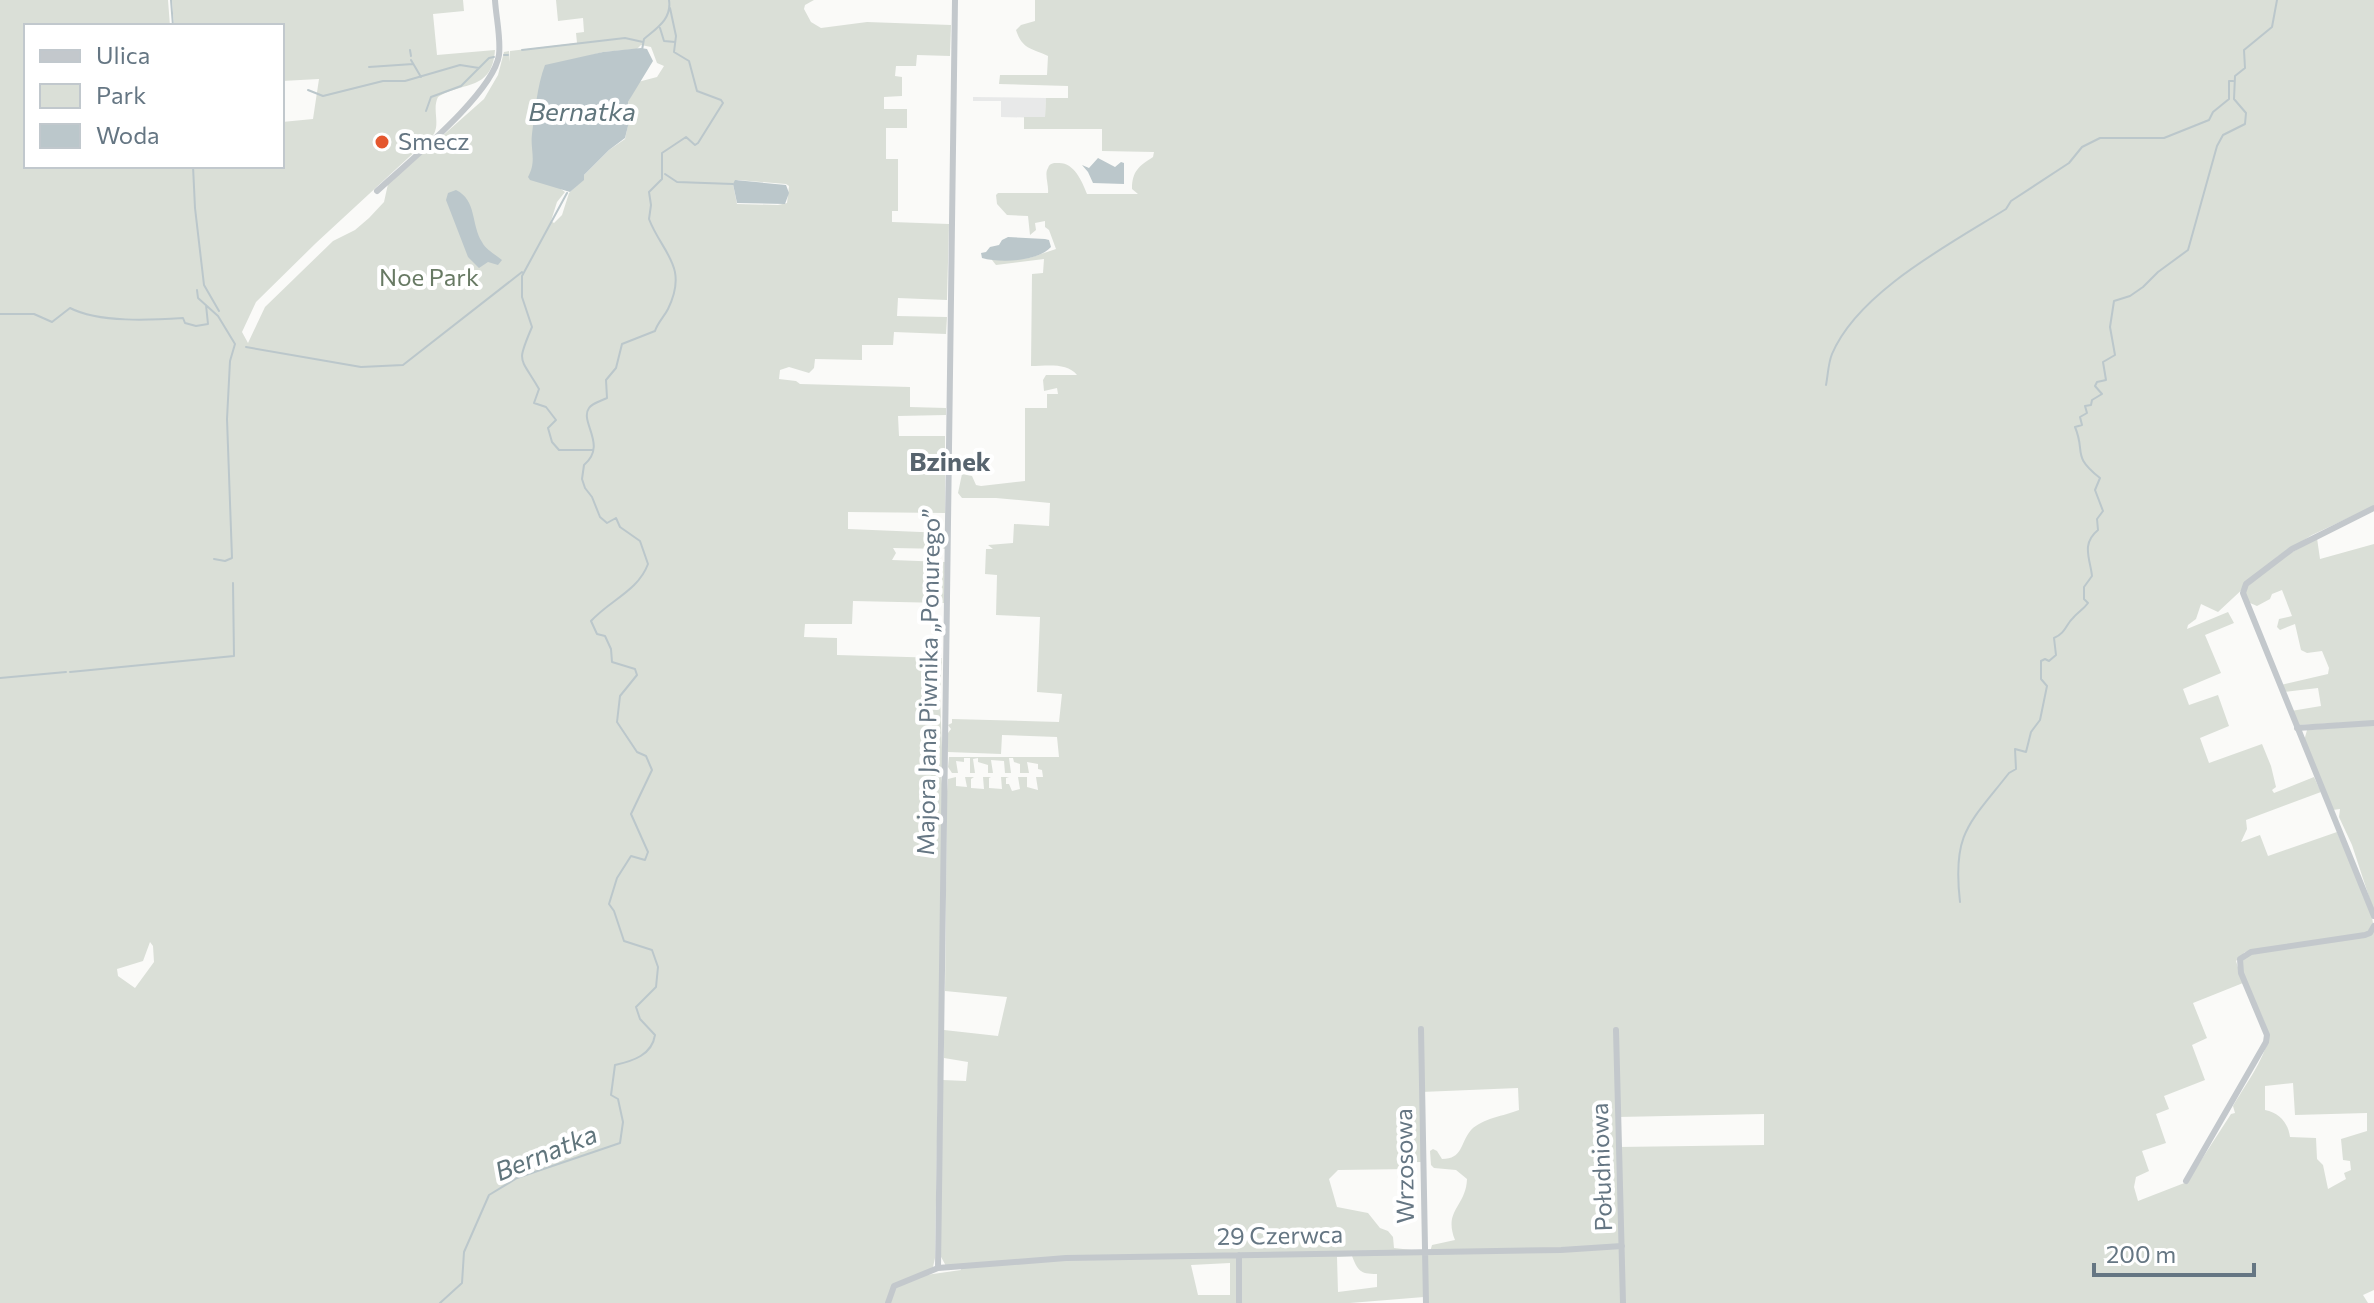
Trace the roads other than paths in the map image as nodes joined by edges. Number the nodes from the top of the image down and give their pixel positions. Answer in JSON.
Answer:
{"nodes":[{"id":1,"x":495,"y":0,"type":"edge"},
{"id":2,"x":955,"y":0,"type":"edge"},
{"id":3,"x":377,"y":191,"type":"dead end"},
{"id":4,"x":2374,"y":508,"type":"edge"},
{"id":5,"x":2374,"y":723,"type":"edge"},
{"id":6,"x":2297,"y":728,"type":"junction"},
{"id":7,"x":2374,"y":916,"type":"edge"},
{"id":8,"x":2374,"y":926,"type":"edge"},
{"id":9,"x":1421,"y":1029,"type":"dead end"},
{"id":10,"x":1616,"y":1030,"type":"dead end"},
{"id":11,"x":2186,"y":1181,"type":"dead end"},
{"id":12,"x":1622,"y":1246,"type":"junction"},
{"id":13,"x":1425,"y":1251,"type":"junction"},
{"id":14,"x":1239,"y":1255,"type":"junction"},
{"id":15,"x":938,"y":1268,"type":"junction"},
{"id":16,"x":888,"y":1303,"type":"edge"},
{"id":17,"x":1239,"y":1303,"type":"edge"},
{"id":18,"x":1426,"y":1303,"type":"edge"},
{"id":19,"x":1623,"y":1303,"type":"edge"}],
"edges":[{"from":1,"to":3,"type":"street"},
{"from":2,"to":15,"type":"street","name":"Majora Jana Piwnika „Ponurego”"},
{"from":4,"to":6,"type":"street"},
{"from":5,"to":6,"type":"street"},
{"from":6,"to":7,"type":"street"},
{"from":8,"to":11,"type":"street"},
{"from":9,"to":13,"type":"street","name":"Wrzosowa"},
{"from":10,"to":12,"type":"street","name":"Południowa"},
{"from":12,"to":13,"type":"street","name":"29 Czerwca"},
{"from":12,"to":19,"type":"street","name":"Południowa"},
{"from":13,"to":14,"type":"street","name":"29 Czerwca"},
{"from":13,"to":18,"type":"street","name":"Wrzosowa"},
{"from":14,"to":15,"type":"street","name":"29 Czerwca"},
{"from":14,"to":17,"type":"street"},
{"from":15,"to":16,"type":"street","name":"29 Czerwca"}]}
